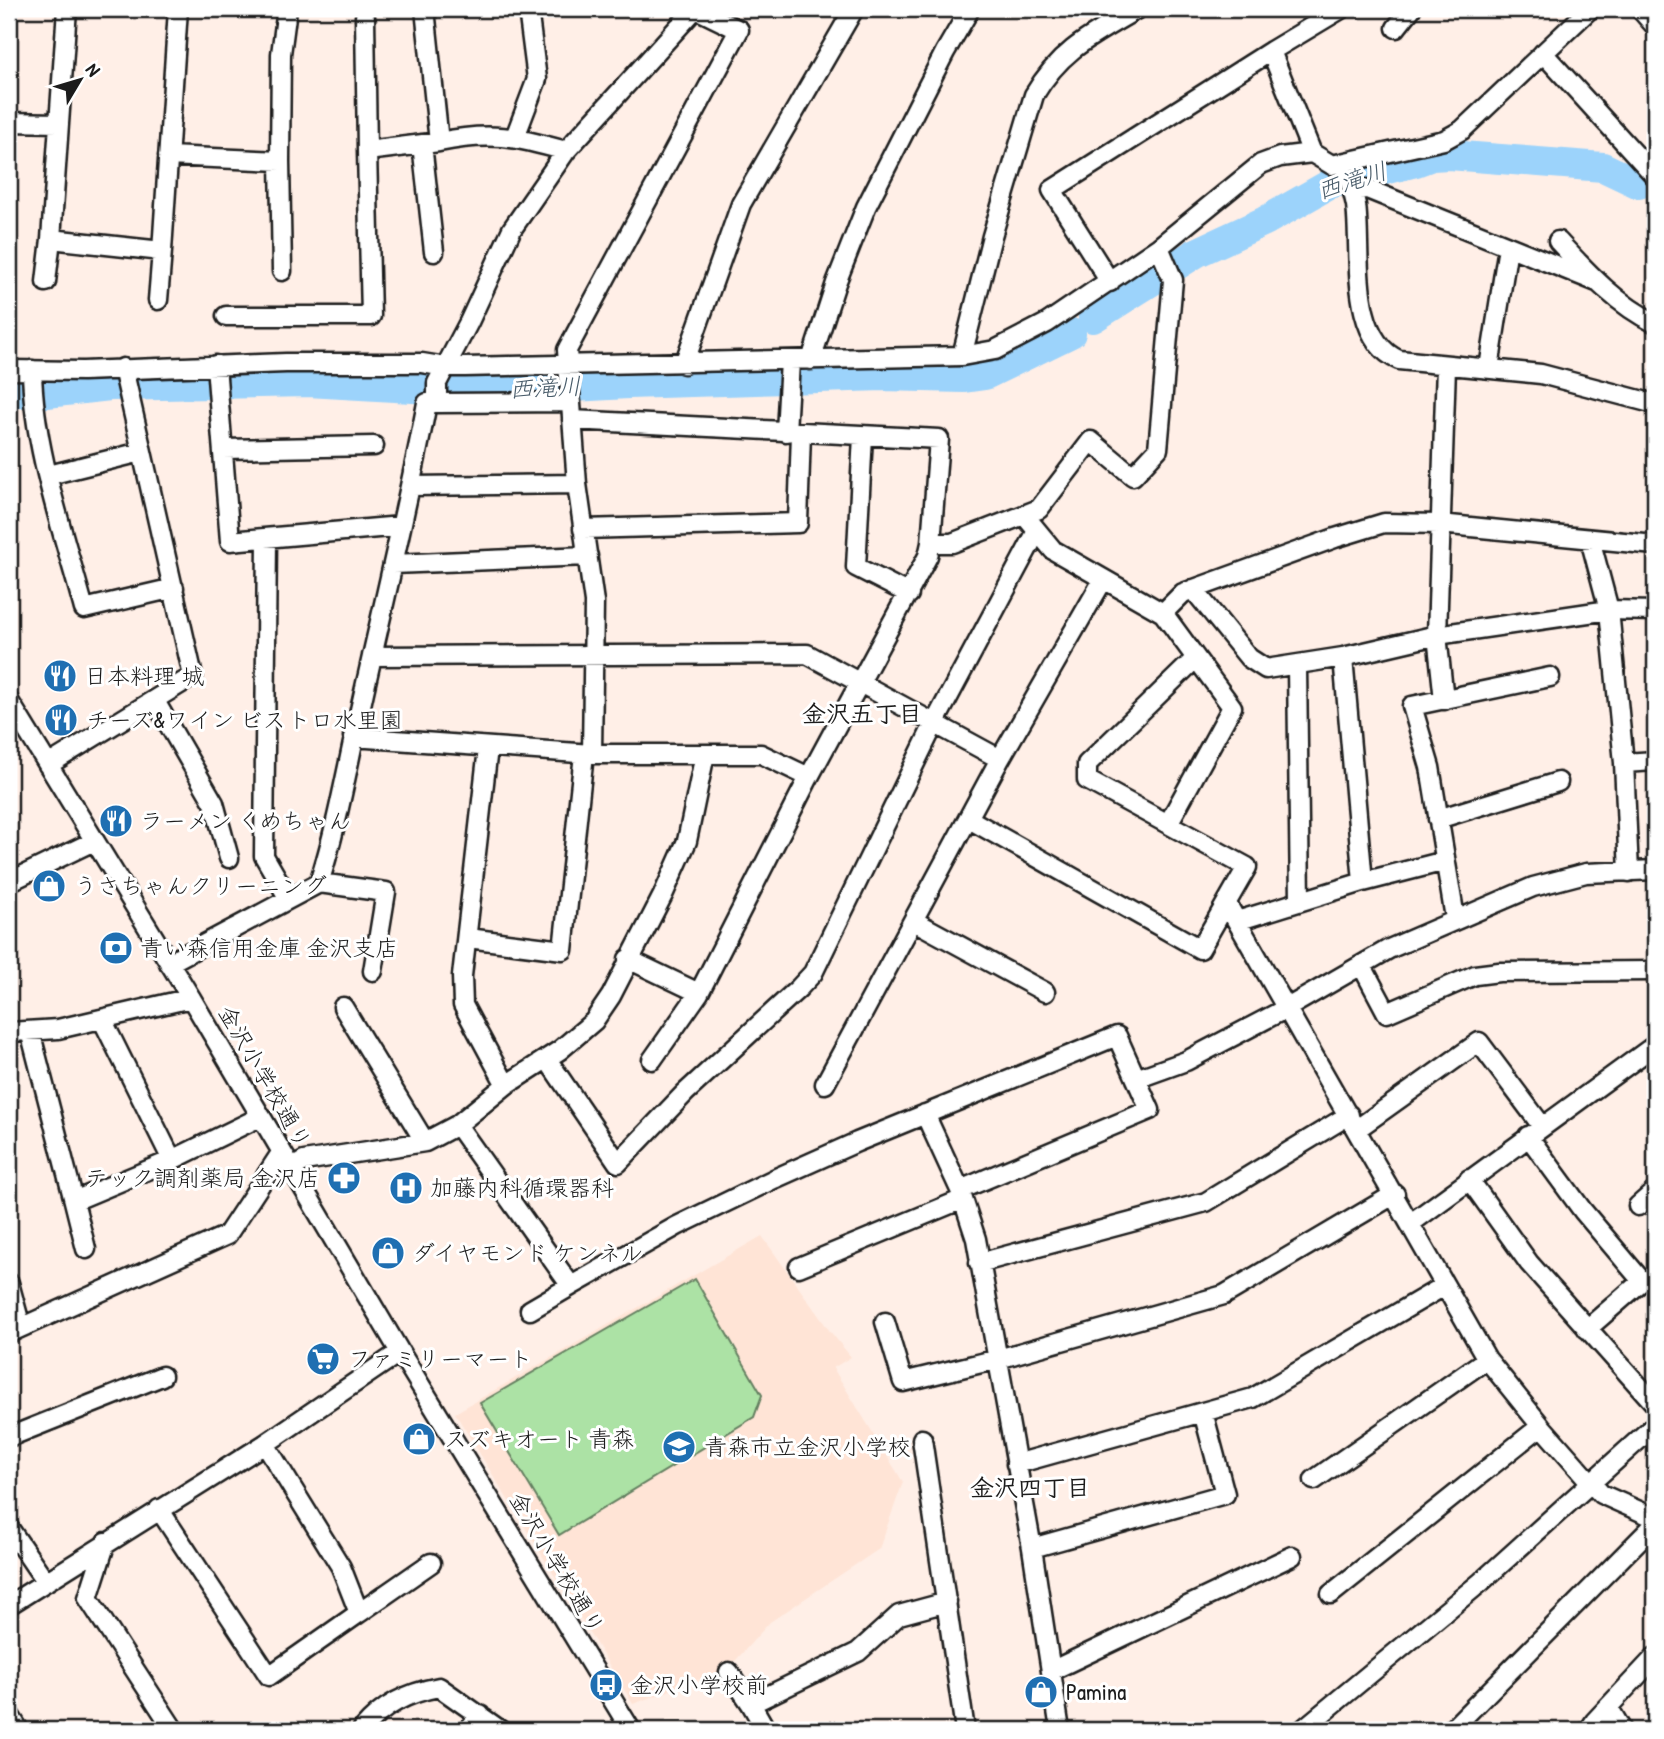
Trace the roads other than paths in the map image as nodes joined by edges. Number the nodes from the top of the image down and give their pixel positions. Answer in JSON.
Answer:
{"nodes":[{"id":1,"x":67,"y":9,"type":"edge"},
{"id":2,"x":178,"y":9,"type":"edge"},
{"id":3,"x":287,"y":9,"type":"edge"},
{"id":4,"x":425,"y":9,"type":"edge"},
{"id":5,"x":528,"y":9,"type":"edge"},
{"id":6,"x":695,"y":9,"type":"edge"},
{"id":7,"x":854,"y":9,"type":"edge"},
{"id":8,"x":970,"y":9,"type":"edge"},
{"id":9,"x":1138,"y":9,"type":"edge"},
{"id":10,"x":1341,"y":9,"type":"edge"},
{"id":11,"x":1411,"y":9,"type":"edge"},
{"id":12,"x":1590,"y":9,"type":"edge"},
{"id":13,"x":1640,"y":9,"type":"edge"},
{"id":14,"x":365,"y":17,"type":"dead end"},
{"id":15,"x":1655,"y":26,"type":"edge"},
{"id":16,"x":1395,"y":28,"type":"dead end"},
{"id":17,"x":1271,"y":51,"type":"junction"},
{"id":18,"x":1543,"y":53,"type":"junction"},
{"id":19,"x":9,"y":122,"type":"edge"},
{"id":20,"x":58,"y":123,"type":"junction"},
{"id":21,"x":515,"y":137,"type":"junction"},
{"id":22,"x":430,"y":143,"type":"junction"},
{"id":23,"x":367,"y":151,"type":"junction"},
{"id":24,"x":566,"y":151,"type":"junction"},
{"id":25,"x":1312,"y":153,"type":"junction"},
{"id":26,"x":168,"y":156,"type":"junction"},
{"id":27,"x":280,"y":161,"type":"junction"},
{"id":28,"x":1655,"y":176,"type":"edge"},
{"id":29,"x":1348,"y":178,"type":"junction"},
{"id":30,"x":51,"y":239,"type":"junction"},
{"id":31,"x":1558,"y":241,"type":"dead end"},
{"id":32,"x":1159,"y":247,"type":"junction"},
{"id":33,"x":1508,"y":247,"type":"junction"},
{"id":34,"x":162,"y":251,"type":"junction"},
{"id":35,"x":434,"y":252,"type":"dead end"},
{"id":36,"x":282,"y":271,"type":"dead end"},
{"id":37,"x":46,"y":282,"type":"dead end"},
{"id":38,"x":1110,"y":282,"type":"junction"},
{"id":39,"x":1597,"y":282,"type":"junction"},
{"id":40,"x":158,"y":300,"type":"dead end"},
{"id":41,"x":226,"y":316,"type":"dead end"},
{"id":42,"x":1655,"y":323,"type":"edge"},
{"id":43,"x":962,"y":356,"type":"junction"},
{"id":44,"x":811,"y":360,"type":"junction"},
{"id":45,"x":684,"y":364,"type":"junction"},
{"id":46,"x":1446,"y":366,"type":"junction"},
{"id":47,"x":446,"y":367,"type":"junction"},
{"id":48,"x":1489,"y":368,"type":"junction"},
{"id":49,"x":9,"y":370,"type":"edge"},
{"id":50,"x":217,"y":372,"type":"junction"},
{"id":51,"x":790,"y":373,"type":"junction"},
{"id":52,"x":125,"y":380,"type":"junction"},
{"id":53,"x":32,"y":386,"type":"junction"},
{"id":54,"x":570,"y":392,"type":"junction"},
{"id":55,"x":437,"y":394,"type":"junction"},
{"id":56,"x":1655,"y":404,"type":"edge"},
{"id":57,"x":794,"y":433,"type":"junction"},
{"id":58,"x":863,"y":436,"type":"junction"},
{"id":59,"x":374,"y":446,"type":"dead end"},
{"id":60,"x":223,"y":449,"type":"junction"},
{"id":61,"x":141,"y":452,"type":"junction"},
{"id":62,"x":49,"y":475,"type":"junction"},
{"id":63,"x":576,"y":484,"type":"junction"},
{"id":64,"x":411,"y":485,"type":"junction"},
{"id":65,"x":1025,"y":516,"type":"junction"},
{"id":66,"x":1440,"y":524,"type":"junction"},
{"id":67,"x":401,"y":526,"type":"junction"},
{"id":68,"x":583,"y":529,"type":"junction"},
{"id":69,"x":1037,"y":531,"type":"junction"},
{"id":70,"x":267,"y":538,"type":"junction"},
{"id":71,"x":1590,"y":539,"type":"junction"},
{"id":72,"x":932,"y":543,"type":"junction"},
{"id":73,"x":1655,"y":545,"type":"edge"},
{"id":74,"x":588,"y":556,"type":"junction"},
{"id":75,"x":393,"y":564,"type":"junction"},
{"id":76,"x":1102,"y":580,"type":"junction"},
{"id":77,"x":174,"y":588,"type":"junction"},
{"id":78,"x":1193,"y":589,"type":"junction"},
{"id":79,"x":909,"y":594,"type":"junction"},
{"id":80,"x":1609,"y":610,"type":"junction"},
{"id":81,"x":1655,"y":611,"type":"edge"},
{"id":82,"x":1163,"y":613,"type":"junction"},
{"id":83,"x":1437,"y":635,"type":"junction"},
{"id":84,"x":372,"y":656,"type":"junction"},
{"id":85,"x":593,"y":656,"type":"junction"},
{"id":86,"x":1343,"y":657,"type":"junction"},
{"id":87,"x":1196,"y":658,"type":"junction"},
{"id":88,"x":1297,"y":666,"type":"junction"},
{"id":89,"x":1550,"y":677,"type":"dead end"},
{"id":90,"x":858,"y":683,"type":"junction"},
{"id":91,"x":1444,"y":700,"type":"junction"},
{"id":92,"x":9,"y":701,"type":"edge"},
{"id":93,"x":155,"y":701,"type":"junction"},
{"id":94,"x":934,"y":724,"type":"junction"},
{"id":95,"x":354,"y":737,"type":"junction"},
{"id":96,"x":488,"y":748,"type":"junction"},
{"id":97,"x":588,"y":754,"type":"junction"},
{"id":98,"x":705,"y":754,"type":"junction"},
{"id":99,"x":1000,"y":759,"type":"junction"},
{"id":100,"x":1655,"y":761,"type":"edge"},
{"id":101,"x":1624,"y":764,"type":"junction"},
{"id":102,"x":48,"y":765,"type":"junction"},
{"id":103,"x":808,"y":777,"type":"junction"},
{"id":104,"x":1558,"y":782,"type":"dead end"},
{"id":105,"x":969,"y":819,"type":"junction"},
{"id":106,"x":1438,"y":819,"type":"junction"},
{"id":107,"x":1168,"y":824,"type":"junction"},
{"id":108,"x":93,"y":841,"type":"junction"},
{"id":109,"x":229,"y":858,"type":"dead end"},
{"id":110,"x":1445,"y":861,"type":"junction"},
{"id":111,"x":1655,"y":870,"type":"edge"},
{"id":112,"x":1629,"y":872,"type":"junction"},
{"id":113,"x":9,"y":882,"type":"edge"},
{"id":114,"x":1363,"y":882,"type":"junction"},
{"id":115,"x":319,"y":883,"type":"junction"},
{"id":116,"x":289,"y":899,"type":"junction"},
{"id":117,"x":1300,"y":901,"type":"junction"},
{"id":118,"x":1227,"y":904,"type":"junction"},
{"id":119,"x":1455,"y":918,"type":"junction"},
{"id":120,"x":914,"y":921,"type":"junction"},
{"id":121,"x":1237,"y":921,"type":"junction"},
{"id":122,"x":468,"y":938,"type":"junction"},
{"id":123,"x":628,"y":959,"type":"junction"},
{"id":124,"x":169,"y":963,"type":"junction"},
{"id":125,"x":1362,"y":966,"type":"junction"},
{"id":126,"x":373,"y":971,"type":"dead end"},
{"id":127,"x":1655,"y":971,"type":"edge"},
{"id":128,"x":1045,"y":992,"type":"dead end"},
{"id":129,"x":699,"y":993,"type":"junction"},
{"id":130,"x":191,"y":998,"type":"junction"},
{"id":131,"x":343,"y":1007,"type":"dead end"},
{"id":132,"x":1287,"y":1008,"type":"junction"},
{"id":133,"x":103,"y":1019,"type":"junction"},
{"id":134,"x":30,"y":1031,"type":"junction"},
{"id":135,"x":9,"y":1032,"type":"edge"},
{"id":136,"x":1655,"y":1045,"type":"edge"},
{"id":137,"x":547,"y":1059,"type":"junction"},
{"id":138,"x":652,"y":1060,"type":"dead end"},
{"id":139,"x":1136,"y":1079,"type":"junction"},
{"id":140,"x":825,"y":1084,"type":"dead end"},
{"id":141,"x":506,"y":1085,"type":"junction"},
{"id":142,"x":925,"y":1114,"type":"junction"},
{"id":143,"x":260,"y":1117,"type":"junction"},
{"id":144,"x":1353,"y":1122,"type":"junction"},
{"id":145,"x":457,"y":1125,"type":"junction"},
{"id":146,"x":1535,"y":1131,"type":"junction"},
{"id":147,"x":425,"y":1142,"type":"junction"},
{"id":148,"x":281,"y":1153,"type":"junction"},
{"id":149,"x":172,"y":1160,"type":"junction"},
{"id":150,"x":291,"y":1169,"type":"junction"},
{"id":151,"x":1469,"y":1179,"type":"junction"},
{"id":152,"x":1655,"y":1191,"type":"edge"},
{"id":153,"x":961,"y":1194,"type":"junction"},
{"id":154,"x":1395,"y":1194,"type":"junction"},
{"id":155,"x":74,"y":1201,"type":"junction"},
{"id":156,"x":1638,"y":1206,"type":"dead end"},
{"id":157,"x":1411,"y":1223,"type":"junction"},
{"id":158,"x":86,"y":1249,"type":"dead end"},
{"id":159,"x":979,"y":1263,"type":"junction"},
{"id":160,"x":799,"y":1266,"type":"dead end"},
{"id":161,"x":9,"y":1283,"type":"edge"},
{"id":162,"x":571,"y":1286,"type":"junction"},
{"id":163,"x":1444,"y":1286,"type":"junction"},
{"id":164,"x":530,"y":1310,"type":"dead end"},
{"id":165,"x":885,"y":1322,"type":"dead end"},
{"id":166,"x":1587,"y":1329,"type":"junction"},
{"id":167,"x":15,"y":1330,"type":"edge"},
{"id":168,"x":400,"y":1352,"type":"junction"},
{"id":169,"x":998,"y":1359,"type":"junction"},
{"id":170,"x":1487,"y":1359,"type":"junction"},
{"id":171,"x":162,"y":1376,"type":"dead end"},
{"id":172,"x":1655,"y":1404,"type":"edge"},
{"id":173,"x":1203,"y":1412,"type":"junction"},
{"id":174,"x":1655,"y":1425,"type":"edge"},
{"id":175,"x":1541,"y":1426,"type":"junction"},
{"id":176,"x":9,"y":1437,"type":"edge"},
{"id":177,"x":922,"y":1439,"type":"dead end"},
{"id":178,"x":265,"y":1444,"type":"junction"},
{"id":179,"x":1016,"y":1464,"type":"junction"},
{"id":180,"x":1314,"y":1480,"type":"dead end"},
{"id":181,"x":1592,"y":1483,"type":"junction"},
{"id":182,"x":159,"y":1509,"type":"junction"},
{"id":183,"x":1655,"y":1518,"type":"edge"},
{"id":184,"x":1655,"y":1524,"type":"edge"},
{"id":185,"x":9,"y":1528,"type":"edge"},
{"id":186,"x":106,"y":1542,"type":"junction"},
{"id":187,"x":1032,"y":1548,"type":"junction"},
{"id":188,"x":1292,"y":1556,"type":"dead end"},
{"id":189,"x":431,"y":1563,"type":"dead end"},
{"id":190,"x":46,"y":1582,"type":"junction"},
{"id":191,"x":1331,"y":1594,"type":"dead end"},
{"id":192,"x":947,"y":1602,"type":"junction"},
{"id":193,"x":9,"y":1605,"type":"edge"},
{"id":194,"x":359,"y":1613,"type":"junction"},
{"id":195,"x":1655,"y":1657,"type":"edge"},
{"id":196,"x":1051,"y":1671,"type":"junction"},
{"id":197,"x":729,"y":1672,"type":"dead end"},
{"id":198,"x":751,"y":1704,"type":"junction"},
{"id":199,"x":1609,"y":1708,"type":"junction"},
{"id":200,"x":9,"y":1714,"type":"edge"},
{"id":201,"x":481,"y":1716,"type":"junction"},
{"id":202,"x":19,"y":1730,"type":"edge"},
{"id":203,"x":174,"y":1730,"type":"edge"},
{"id":204,"x":362,"y":1730,"type":"edge"},
{"id":205,"x":468,"y":1730,"type":"edge"},
{"id":206,"x":500,"y":1730,"type":"edge"},
{"id":207,"x":631,"y":1730,"type":"edge"},
{"id":208,"x":766,"y":1730,"type":"edge"},
{"id":209,"x":965,"y":1730,"type":"edge"},
{"id":210,"x":1060,"y":1730,"type":"edge"},
{"id":211,"x":1302,"y":1730,"type":"edge"},
{"id":212,"x":1451,"y":1730,"type":"edge"},
{"id":213,"x":1590,"y":1730,"type":"edge"},
{"id":214,"x":1622,"y":1730,"type":"edge"}],
"edges":[{"from":1,"to":20,"type":"street"},
{"from":2,"to":26,"type":"street"},
{"from":3,"to":27,"type":"street"},
{"from":4,"to":22,"type":"street"},
{"from":5,"to":21,"type":"street"},
{"from":6,"to":24,"type":"street"},
{"from":6,"to":54,"type":"street"},
{"from":7,"to":45,"type":"street"},
{"from":8,"to":44,"type":"street"},
{"from":9,"to":43,"type":"street"},
{"from":10,"to":17,"type":"street"},
{"from":11,"to":16,"type":"street"},
{"from":12,"to":18,"type":"street"},
{"from":13,"to":15,"type":"street"},
{"from":14,"to":23,"type":"street"},
{"from":17,"to":25,"type":"street"},
{"from":17,"to":38,"type":"street"},
{"from":18,"to":28,"type":"street"},
{"from":18,"to":29,"type":"street"},
{"from":19,"to":20,"type":"street"},
{"from":20,"to":30,"type":"street"},
{"from":21,"to":22,"type":"street"},
{"from":21,"to":24,"type":"street"},
{"from":22,"to":23,"type":"street"},
{"from":22,"to":35,"type":"street"},
{"from":23,"to":41,"type":"street"},
{"from":24,"to":47,"type":"street"},
{"from":25,"to":29,"type":"street"},
{"from":25,"to":32,"type":"street"},
{"from":26,"to":27,"type":"street"},
{"from":26,"to":34,"type":"street"},
{"from":27,"to":36,"type":"street"},
{"from":29,"to":33,"type":"street"},
{"from":29,"to":46,"type":"street"},
{"from":30,"to":34,"type":"street"},
{"from":30,"to":37,"type":"street"},
{"from":31,"to":39,"type":"street"},
{"from":32,"to":38,"type":"street"},
{"from":32,"to":65,"type":"street"},
{"from":33,"to":39,"type":"street"},
{"from":33,"to":48,"type":"street"},
{"from":34,"to":40,"type":"street"},
{"from":38,"to":43,"type":"street"},
{"from":39,"to":42,"type":"street"},
{"from":43,"to":44,"type":"street"},
{"from":44,"to":51,"type":"street"},
{"from":45,"to":51,"type":"street"},
{"from":45,"to":54,"type":"street"},
{"from":46,"to":48,"type":"street"},
{"from":46,"to":66,"type":"street"},
{"from":47,"to":50,"type":"street"},
{"from":47,"to":54,"type":"street"},
{"from":47,"to":55,"type":"street"},
{"from":48,"to":56,"type":"street"},
{"from":49,"to":53,"type":"street"},
{"from":50,"to":52,"type":"street"},
{"from":50,"to":60,"type":"street"},
{"from":51,"to":57,"type":"street"},
{"from":52,"to":53,"type":"street"},
{"from":52,"to":61,"type":"street"},
{"from":53,"to":62,"type":"street"},
{"from":54,"to":55,"type":"street"},
{"from":54,"to":57,"type":"street"},
{"from":54,"to":63,"type":"street"},
{"from":55,"to":64,"type":"street"},
{"from":57,"to":58,"type":"street"},
{"from":57,"to":68,"type":"street"},
{"from":58,"to":72,"type":"street"},
{"from":58,"to":79,"type":"street"},
{"from":59,"to":60,"type":"street"},
{"from":60,"to":70,"type":"street"},
{"from":61,"to":62,"type":"street"},
{"from":61,"to":77,"type":"street"},
{"from":62,"to":77,"type":"street"},
{"from":63,"to":64,"type":"street"},
{"from":63,"to":68,"type":"street"},
{"from":64,"to":67,"type":"street"},
{"from":65,"to":69,"type":"street"},
{"from":65,"to":72,"type":"street"},
{"from":66,"to":71,"type":"street"},
{"from":66,"to":78,"type":"street"},
{"from":66,"to":83,"type":"street"},
{"from":67,"to":70,"type":"street"},
{"from":67,"to":75,"type":"street"},
{"from":68,"to":74,"type":"street"},
{"from":69,"to":76,"type":"street"},
{"from":69,"to":94,"type":"street"},
{"from":70,"to":116,"type":"street"},
{"from":71,"to":73,"type":"street"},
{"from":71,"to":80,"type":"street"},
{"from":72,"to":79,"type":"street"},
{"from":74,"to":75,"type":"street"},
{"from":74,"to":85,"type":"street"},
{"from":75,"to":84,"type":"street"},
{"from":76,"to":82,"type":"street"},
{"from":76,"to":99,"type":"street"},
{"from":77,"to":93,"type":"street"},
{"from":78,"to":82,"type":"street"},
{"from":78,"to":88,"type":"street"},
{"from":79,"to":90,"type":"street"},
{"from":80,"to":81,"type":"street"},
{"from":80,"to":83,"type":"street"},
{"from":80,"to":101,"type":"street"},
{"from":82,"to":87,"type":"street"},
{"from":83,"to":86,"type":"street"},
{"from":83,"to":91,"type":"street"},
{"from":84,"to":85,"type":"street"},
{"from":84,"to":95,"type":"street"},
{"from":85,"to":90,"type":"street"},
{"from":85,"to":97,"type":"street"},
{"from":86,"to":88,"type":"street"},
{"from":86,"to":114,"type":"street"},
{"from":87,"to":107,"type":"street"},
{"from":87,"to":107,"type":"street"},
{"from":88,"to":117,"type":"street"},
{"from":89,"to":91,"type":"street"},
{"from":90,"to":94,"type":"street"},
{"from":90,"to":103,"type":"street"},
{"from":91,"to":106,"type":"street"},
{"from":92,"to":102,"type":"street","name":"金沢小学校通り"},
{"from":93,"to":102,"type":"street"},
{"from":93,"to":109,"type":"street"},
{"from":94,"to":99,"type":"street"},
{"from":94,"to":137,"type":"street"},
{"from":95,"to":96,"type":"street"},
{"from":95,"to":115,"type":"street"},
{"from":96,"to":97,"type":"street"},
{"from":96,"to":122,"type":"street"},
{"from":97,"to":98,"type":"street"},
{"from":97,"to":122,"type":"street"},
{"from":98,"to":103,"type":"street"},
{"from":98,"to":123,"type":"street"},
{"from":99,"to":105,"type":"street"},
{"from":100,"to":101,"type":"street"},
{"from":101,"to":112,"type":"street"},
{"from":102,"to":108,"type":"street","name":"金沢小学校通り"},
{"from":103,"to":129,"type":"street"},
{"from":104,"to":106,"type":"street"},
{"from":105,"to":118,"type":"street"},
{"from":105,"to":120,"type":"street"},
{"from":106,"to":110,"type":"street"},
{"from":107,"to":118,"type":"street"},
{"from":108,"to":113,"type":"street"},
{"from":108,"to":124,"type":"street","name":"金沢小学校通り"},
{"from":110,"to":114,"type":"street"},
{"from":110,"to":119,"type":"street"},
{"from":111,"to":112,"type":"street"},
{"from":112,"to":119,"type":"street"},
{"from":114,"to":117,"type":"street"},
{"from":115,"to":116,"type":"street"},
{"from":115,"to":126,"type":"street"},
{"from":116,"to":124,"type":"street"},
{"from":117,"to":121,"type":"street"},
{"from":118,"to":121,"type":"street"},
{"from":119,"to":125,"type":"street"},
{"from":120,"to":128,"type":"street"},
{"from":120,"to":140,"type":"street"},
{"from":121,"to":132,"type":"street"},
{"from":122,"to":141,"type":"street"},
{"from":123,"to":129,"type":"street"},
{"from":123,"to":137,"type":"street"},
{"from":124,"to":130,"type":"street","name":"金沢小学校通り"},
{"from":125,"to":127,"type":"street"},
{"from":125,"to":132,"type":"street"},
{"from":129,"to":138,"type":"street"},
{"from":130,"to":133,"type":"street"},
{"from":130,"to":143,"type":"street","name":"金沢小学校通り"},
{"from":131,"to":147,"type":"street"},
{"from":132,"to":139,"type":"street"},
{"from":132,"to":144,"type":"street"},
{"from":133,"to":134,"type":"street"},
{"from":133,"to":149,"type":"street"},
{"from":134,"to":135,"type":"street"},
{"from":134,"to":155,"type":"street"},
{"from":136,"to":146,"type":"street"},
{"from":137,"to":141,"type":"street"},
{"from":139,"to":142,"type":"street"},
{"from":139,"to":153,"type":"street"},
{"from":141,"to":145,"type":"street"},
{"from":142,"to":153,"type":"street"},
{"from":142,"to":162,"type":"street"},
{"from":143,"to":148,"type":"street","name":"金沢小学校通り"},
{"from":143,"to":149,"type":"street"},
{"from":144,"to":146,"type":"street"},
{"from":144,"to":154,"type":"street"},
{"from":144,"to":159,"type":"street"},
{"from":145,"to":147,"type":"street"},
{"from":145,"to":162,"type":"street"},
{"from":146,"to":151,"type":"street"},
{"from":146,"to":166,"type":"street"},
{"from":147,"to":150,"type":"street"},
{"from":148,"to":150,"type":"street","name":"金沢小学校通り"},
{"from":148,"to":167,"type":"street"},
{"from":149,"to":155,"type":"street"},
{"from":150,"to":168,"type":"street","name":"金沢小学校通り"},
{"from":151,"to":157,"type":"street"},
{"from":151,"to":166,"type":"street"},
{"from":152,"to":156,"type":"street"},
{"from":153,"to":159,"type":"street"},
{"from":153,"to":160,"type":"street"},
{"from":154,"to":157,"type":"street"},
{"from":154,"to":169,"type":"street"},
{"from":155,"to":158,"type":"street"},
{"from":157,"to":163,"type":"street"},
{"from":159,"to":169,"type":"street"},
{"from":161,"to":167,"type":"street"},
{"from":162,"to":164,"type":"street"},
{"from":163,"to":170,"type":"street"},
{"from":163,"to":173,"type":"street"},
{"from":165,"to":169,"type":"street"},
{"from":166,"to":172,"type":"street"},
{"from":168,"to":178,"type":"street"},
{"from":168,"to":207,"type":"street","name":"金沢小学校通り"},
{"from":169,"to":179,"type":"street"},
{"from":170,"to":175,"type":"street"},
{"from":170,"to":180,"type":"street"},
{"from":171,"to":176,"type":"street"},
{"from":173,"to":179,"type":"street"},
{"from":173,"to":187,"type":"street"},
{"from":174,"to":181,"type":"street"},
{"from":175,"to":181,"type":"street"},
{"from":175,"to":191,"type":"street"},
{"from":177,"to":192,"type":"street"},
{"from":178,"to":182,"type":"street"},
{"from":178,"to":194,"type":"street"},
{"from":179,"to":187,"type":"street"},
{"from":181,"to":183,"type":"street"},
{"from":181,"to":211,"type":"street"},
{"from":182,"to":186,"type":"street"},
{"from":182,"to":194,"type":"street"},
{"from":184,"to":212,"type":"street"},
{"from":185,"to":190,"type":"street"},
{"from":186,"to":190,"type":"street"},
{"from":186,"to":203,"type":"street"},
{"from":187,"to":196,"type":"street"},
{"from":188,"to":196,"type":"street"},
{"from":189,"to":194,"type":"street"},
{"from":190,"to":193,"type":"street"},
{"from":192,"to":198,"type":"street"},
{"from":192,"to":209,"type":"street"},
{"from":195,"to":199,"type":"street"},
{"from":196,"to":210,"type":"street"},
{"from":197,"to":198,"type":"street"},
{"from":198,"to":208,"type":"street"},
{"from":199,"to":213,"type":"street"},
{"from":199,"to":214,"type":"street"},
{"from":200,"to":202,"type":"street"},
{"from":201,"to":204,"type":"street"},
{"from":201,"to":205,"type":"street"},
{"from":201,"to":206,"type":"street"}]}
